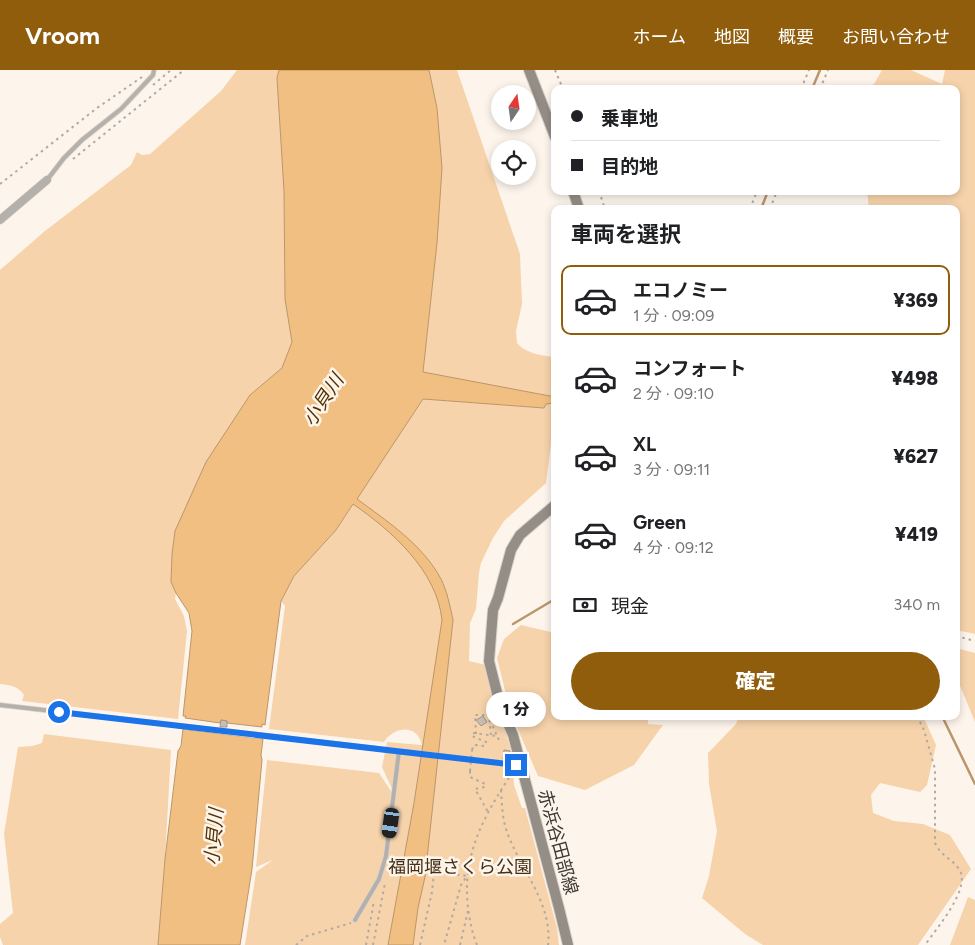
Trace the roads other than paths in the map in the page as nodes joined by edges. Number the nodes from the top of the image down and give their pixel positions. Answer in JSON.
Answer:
{"nodes":[{"id":1,"x":154,"y":70,"type":"edge"},
{"id":2,"x":529,"y":70,"type":"edge"},
{"id":3,"x":551,"y":127,"type":"edge"},
{"id":4,"x":47,"y":180,"type":"joint"},
{"id":5,"x":0,"y":220,"type":"edge"},
{"id":6,"x":551,"y":508,"type":"edge"},
{"id":7,"x":0,"y":705,"type":"edge"},
{"id":8,"x":399,"y":751,"type":"junction"},
{"id":9,"x":516,"y":765,"type":"junction"},
{"id":10,"x":355,"y":920,"type":"road end"},
{"id":11,"x":568,"y":945,"type":"edge"}],
"edges":[{"from":1,"to":4,"type":"lane"},
{"from":2,"to":3,"type":"main road"},
{"from":4,"to":5,"type":"street"},
{"from":6,"to":9,"type":"main road","name":"赤浜谷田部線"},
{"from":7,"to":8,"type":"lane"},
{"from":8,"to":9,"type":"lane"},
{"from":8,"to":10,"type":"lane"},
{"from":9,"to":11,"type":"main road","name":"赤浜谷田部線"}]}
